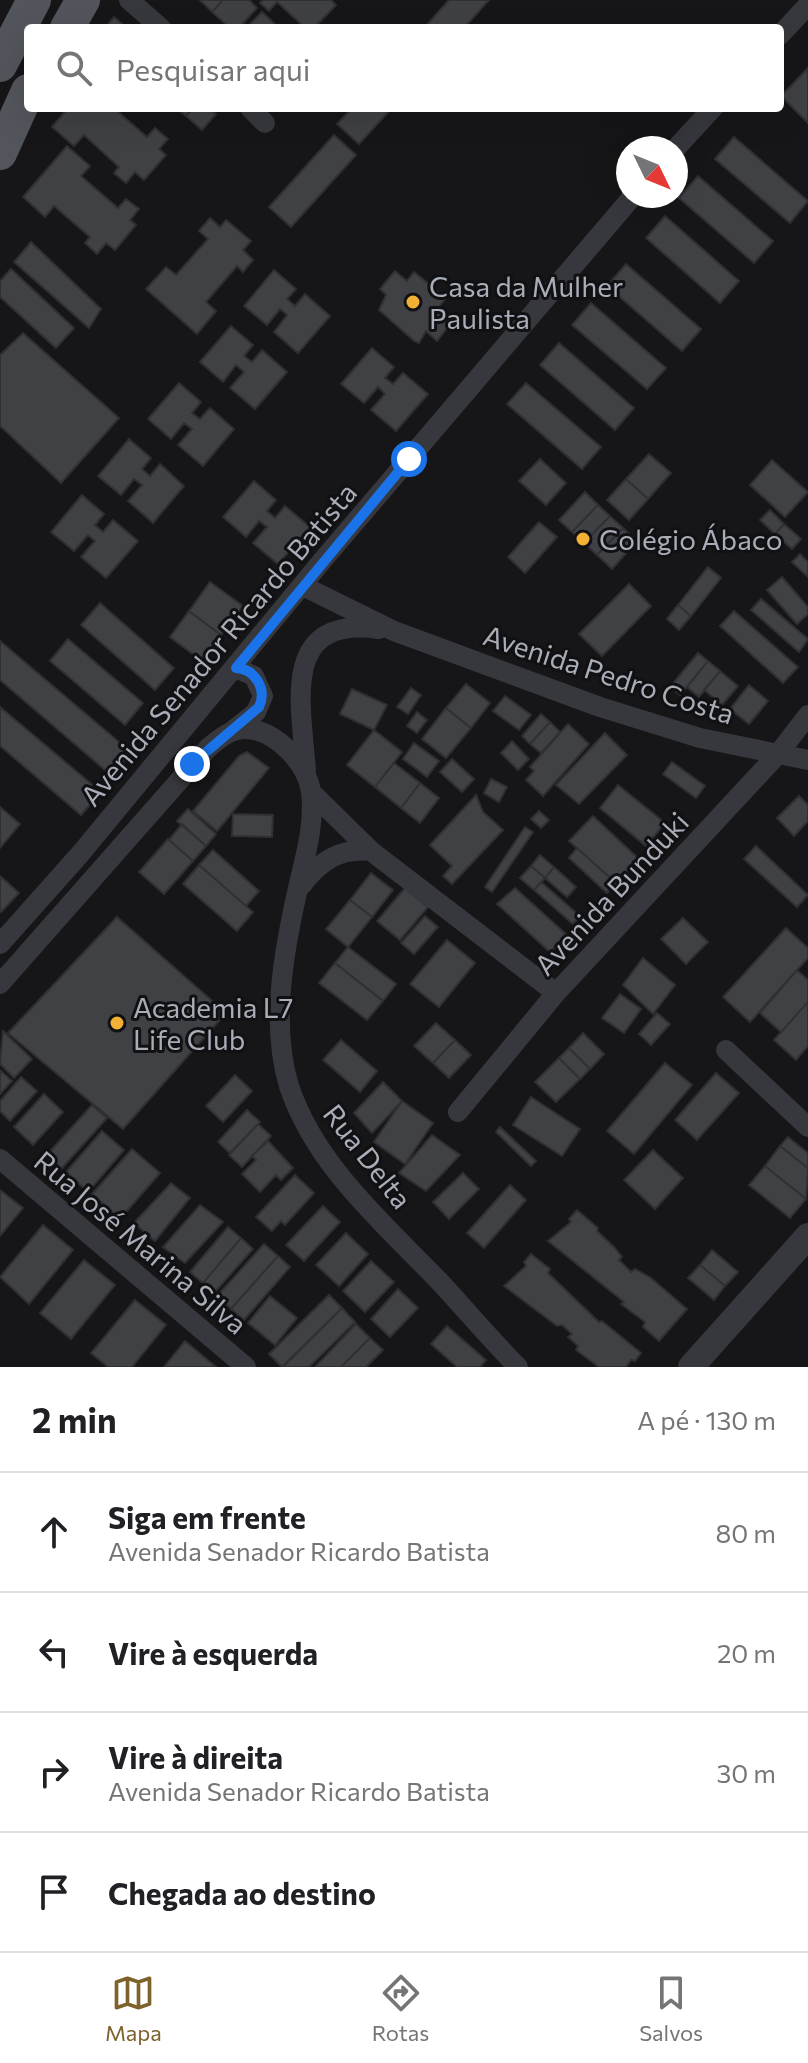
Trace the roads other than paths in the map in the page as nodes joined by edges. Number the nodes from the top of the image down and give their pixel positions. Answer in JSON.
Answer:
{"nodes":[{"id":1,"x":34,"y":0,"type":"edge"},
{"id":2,"x":83,"y":0,"type":"edge"},
{"id":3,"x":129,"y":0,"type":"edge"},
{"id":4,"x":808,"y":5,"type":"edge"},
{"id":5,"x":69,"y":24,"type":"edge"},
{"id":6,"x":156,"y":24,"type":"edge"},
{"id":7,"x":784,"y":31,"type":"edge"},
{"id":8,"x":0,"y":65,"type":"edge"},
{"id":9,"x":24,"y":100,"type":"edge"},
{"id":10,"x":254,"y":112,"type":"edge"},
{"id":11,"x":709,"y":112,"type":"edge"},
{"id":12,"x":265,"y":123,"type":"dead end"},
{"id":13,"x":687,"y":136,"type":"edge"},
{"id":14,"x":0,"y":153,"type":"edge"},
{"id":15,"x":623,"y":208,"type":"edge"},
{"id":16,"x":305,"y":587,"type":"junction"},
{"id":17,"x":394,"y":631,"type":"junction"},
{"id":18,"x":236,"y":668,"type":"junction"},
{"id":19,"x":808,"y":715,"type":"edge"},
{"id":20,"x":232,"y":731,"type":"junction"},
{"id":21,"x":778,"y":754,"type":"junction"},
{"id":22,"x":808,"y":760,"type":"edge"},
{"id":23,"x":308,"y":782,"type":"junction"},
{"id":24,"x":371,"y":851,"type":"junction"},
{"id":25,"x":297,"y":893,"type":"junction"},
{"id":26,"x":0,"y":944,"type":"edge"},
{"id":27,"x":0,"y":984,"type":"edge"},
{"id":28,"x":556,"y":993,"type":"junction"},
{"id":29,"x":726,"y":1050,"type":"dead end"},
{"id":30,"x":458,"y":1112,"type":"dead end"},
{"id":31,"x":808,"y":1127,"type":"edge"},
{"id":32,"x":0,"y":1159,"type":"edge"},
{"id":33,"x":808,"y":1236,"type":"edge"},
{"id":34,"x":246,"y":1367,"type":"edge"},
{"id":35,"x":517,"y":1367,"type":"edge"},
{"id":36,"x":691,"y":1367,"type":"edge"}],
"edges":[{"from":1,"to":8,"type":"main road"},
{"from":2,"to":5,"type":"main road"},
{"from":3,"to":6,"type":"street"},
{"from":4,"to":7,"type":"street"},
{"from":9,"to":14,"type":"main road"},
{"from":10,"to":12,"type":"street"},
{"from":11,"to":13,"type":"street"},
{"from":15,"to":16,"type":"street","name":"Avenida Senador Ricardo Batista"},
{"from":16,"to":17,"type":"street"},
{"from":16,"to":18,"type":"street","name":"Avenida Senador Ricardo Batista"},
{"from":17,"to":21,"type":"street","name":"Avenida Pedro Costa"},
{"from":17,"to":23,"type":"street","name":"Rua Delta"},
{"from":18,"to":20,"type":"street","name":"Avenida Senador Ricardo Batista"},
{"from":18,"to":26,"type":"street","name":"Avenida Senador Ricardo Batista"},
{"from":19,"to":21,"type":"street","name":"Avenida Bunduki"},
{"from":20,"to":23,"type":"street"},
{"from":20,"to":27,"type":"street","name":"Avenida Senador Ricardo Batista"},
{"from":21,"to":22,"type":"street","name":"Avenida Pedro Costa"},
{"from":21,"to":28,"type":"street","name":"Avenida Bunduki"},
{"from":23,"to":24,"type":"street"},
{"from":23,"to":25,"type":"street","name":"Rua Delta"},
{"from":24,"to":25,"type":"street"},
{"from":24,"to":28,"type":"street"},
{"from":25,"to":35,"type":"street","name":"Rua Delta"},
{"from":28,"to":30,"type":"street","name":"Avenida Bunduki"},
{"from":29,"to":31,"type":"street"},
{"from":32,"to":34,"type":"street","name":"Rua José Marina Silva"},
{"from":33,"to":36,"type":"street"}]}
